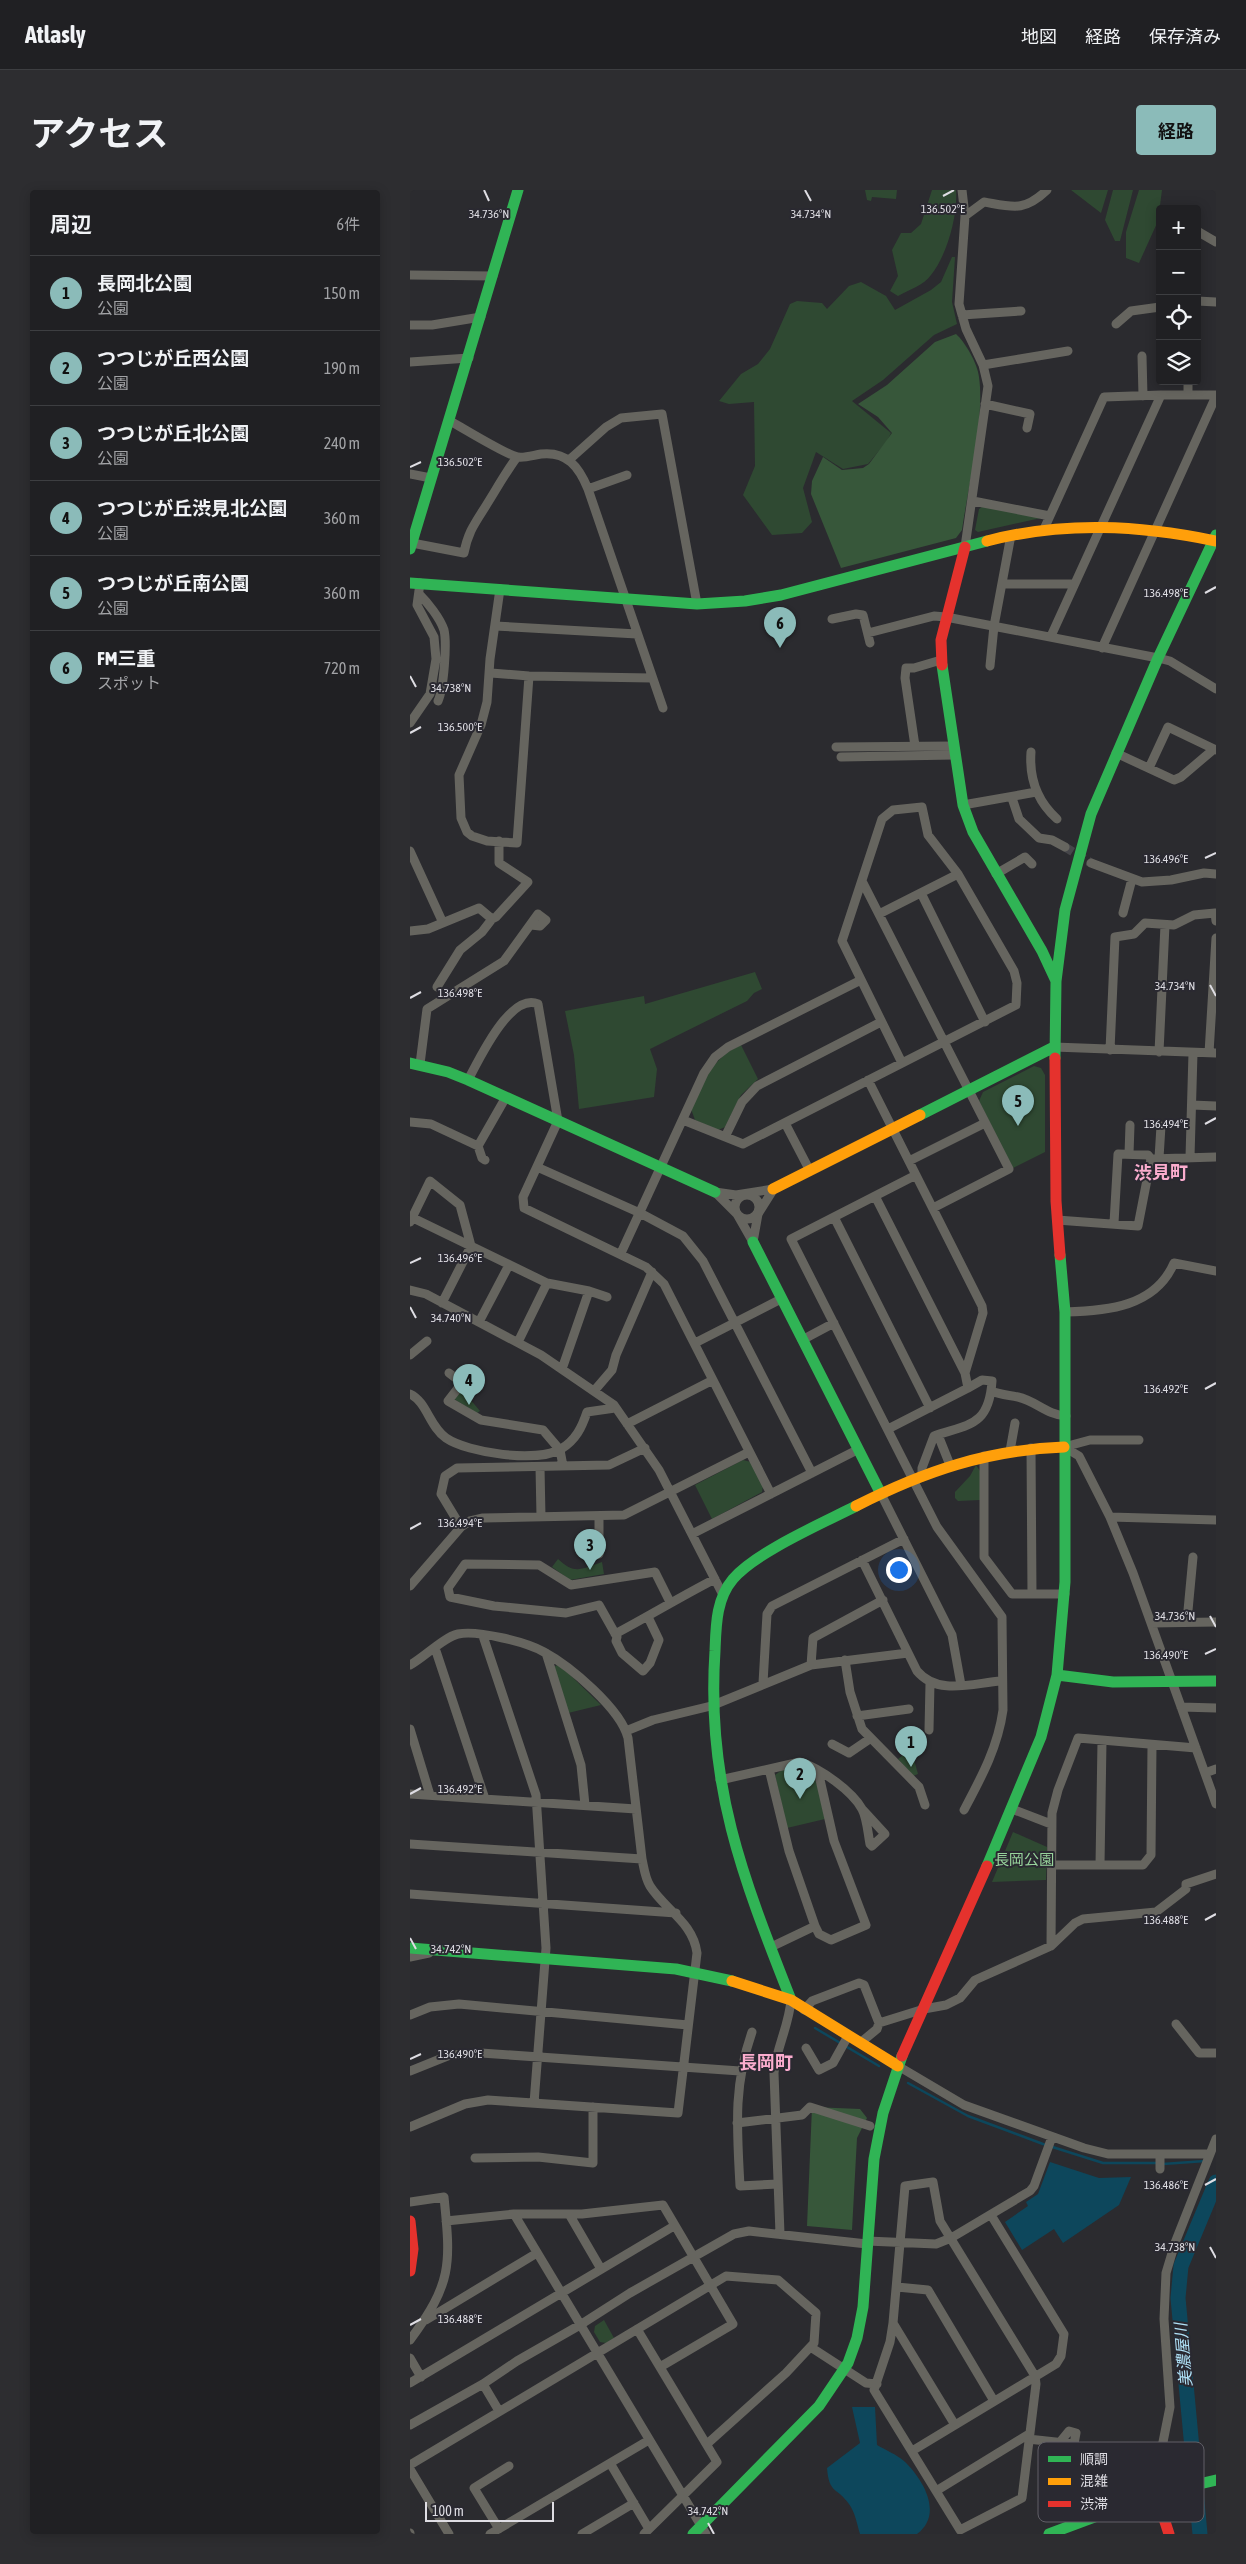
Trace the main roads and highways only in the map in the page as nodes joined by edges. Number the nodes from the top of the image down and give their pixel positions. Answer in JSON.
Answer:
{"nodes":[{"id":1,"x":518,"y":190,"type":"edge"},
{"id":2,"x":1215,"y":539,"type":"edge"},
{"id":3,"x":411,"y":546,"type":"edge"},
{"id":4,"x":966,"y":547,"type":"junction"},
{"id":5,"x":416,"y":587,"type":"edge"},
{"id":6,"x":1056,"y":981,"type":"junction"},
{"id":7,"x":1054,"y":1047,"type":"junction"},
{"id":8,"x":415,"y":1063,"type":"edge"},
{"id":9,"x":774,"y":1190,"type":"road end"},
{"id":10,"x":715,"y":1192,"type":"road end"},
{"id":11,"x":753,"y":1242,"type":"road end"},
{"id":12,"x":1064,"y":1447,"type":"junction"},
{"id":13,"x":881,"y":1494,"type":"junction"},
{"id":14,"x":1056,"y":1675,"type":"junction"},
{"id":15,"x":1216,"y":1681,"type":"edge"},
{"id":16,"x":410,"y":1948,"type":"edge"},
{"id":17,"x":791,"y":2000,"type":"junction"},
{"id":18,"x":898,"y":2066,"type":"junction"},
{"id":19,"x":410,"y":2222,"type":"edge"},
{"id":20,"x":410,"y":2271,"type":"edge"},
{"id":21,"x":1081,"y":2522,"type":"edge"},
{"id":22,"x":1165,"y":2522,"type":"edge"},
{"id":23,"x":700,"y":2531,"type":"edge"},
{"id":24,"x":1049,"y":2534,"type":"edge"},
{"id":25,"x":1169,"y":2534,"type":"edge"}],
"edges":[{"from":1,"to":3,"type":"main road"},
{"from":2,"to":4,"type":"main road"},
{"from":2,"to":6,"type":"main road"},
{"from":4,"to":5,"type":"main road"},
{"from":4,"to":6,"type":"main road"},
{"from":6,"to":7,"type":"main road"},
{"from":7,"to":9,"type":"main road"},
{"from":7,"to":12,"type":"main road"},
{"from":8,"to":10,"type":"main road"},
{"from":11,"to":13,"type":"main road"},
{"from":12,"to":13,"type":"main road"},
{"from":12,"to":14,"type":"main road"},
{"from":13,"to":17,"type":"main road"},
{"from":14,"to":15,"type":"main road"},
{"from":14,"to":18,"type":"main road"},
{"from":16,"to":17,"type":"main road"},
{"from":17,"to":18,"type":"main road"},
{"from":18,"to":23,"type":"main road"},
{"from":19,"to":20,"type":"main road"},
{"from":21,"to":24,"type":"main road"},
{"from":22,"to":25,"type":"main road"}]}
